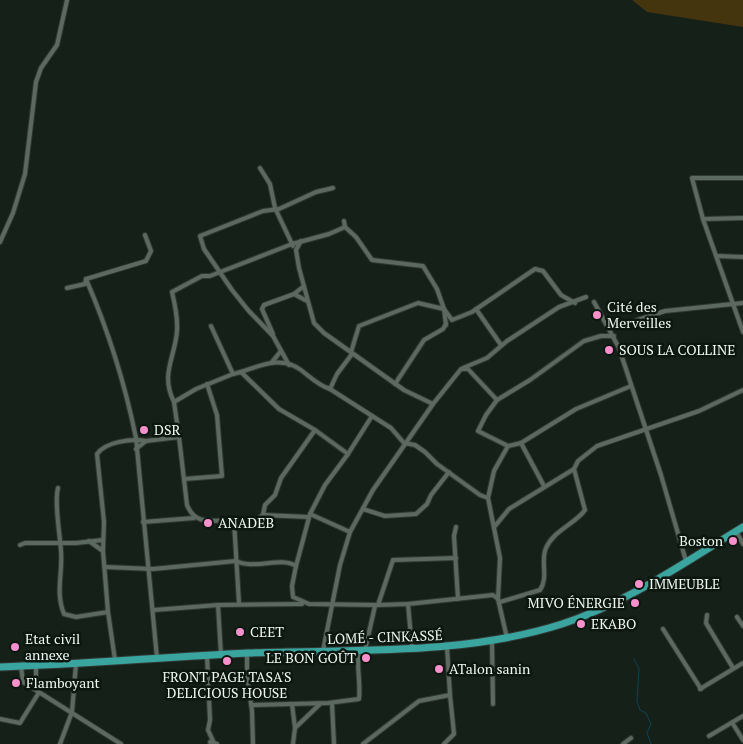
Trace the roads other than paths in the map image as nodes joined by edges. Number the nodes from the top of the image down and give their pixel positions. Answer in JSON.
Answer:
{"nodes":[{"id":1,"x":67,"y":0,"type":"edge"},
{"id":2,"x":260,"y":168,"type":"dead end"},
{"id":3,"x":743,"y":178,"type":"edge"},
{"id":4,"x":333,"y":188,"type":"dead end"},
{"id":5,"x":275,"y":208,"type":"junction"},
{"id":6,"x":743,"y":218,"type":"edge"},
{"id":7,"x":703,"y":219,"type":"junction"},
{"id":8,"x":344,"y":221,"type":"dead end"},
{"id":9,"x":345,"y":227,"type":"junction"},
{"id":10,"x":145,"y":235,"type":"dead end"},
{"id":11,"x":301,"y":241,"type":"junction"},
{"id":12,"x":0,"y":242,"type":"edge"},
{"id":13,"x":292,"y":244,"type":"junction"},
{"id":14,"x":296,"y":250,"type":"junction"},
{"id":15,"x":717,"y":256,"type":"junction"},
{"id":16,"x":743,"y":257,"type":"edge"},
{"id":17,"x":220,"y":272,"type":"junction"},
{"id":18,"x":86,"y":278,"type":"junction"},
{"id":19,"x":304,"y":286,"type":"junction"},
{"id":20,"x":67,"y":288,"type":"dead end"},
{"id":21,"x":294,"y":294,"type":"junction"},
{"id":22,"x":586,"y":297,"type":"dead end"},
{"id":23,"x":309,"y":302,"type":"junction"},
{"id":24,"x":594,"y":302,"type":"dead end"},
{"id":25,"x":575,"y":303,"type":"junction"},
{"id":26,"x":734,"y":303,"type":"junction"},
{"id":27,"x":743,"y":303,"type":"edge"},
{"id":28,"x":444,"y":309,"type":"junction"},
{"id":29,"x":476,"y":309,"type":"junction"},
{"id":30,"x":452,"y":320,"type":"junction"},
{"id":31,"x":446,"y":325,"type":"junction"},
{"id":32,"x":211,"y":326,"type":"dead end"},
{"id":33,"x":610,"y":329,"type":"junction"},
{"id":34,"x":743,"y":332,"type":"edge"},
{"id":35,"x":274,"y":336,"type":"junction"},
{"id":36,"x":614,"y":336,"type":"junction"},
{"id":37,"x":501,"y":345,"type":"junction"},
{"id":38,"x":281,"y":351,"type":"junction"},
{"id":39,"x":352,"y":353,"type":"junction"},
{"id":40,"x":272,"y":362,"type":"junction"},
{"id":41,"x":289,"y":365,"type":"junction"},
{"id":42,"x":461,"y":369,"type":"junction"},
{"id":43,"x":241,"y":372,"type":"junction"},
{"id":44,"x":233,"y":374,"type":"junction"},
{"id":45,"x":207,"y":384,"type":"junction"},
{"id":46,"x":395,"y":384,"type":"junction"},
{"id":47,"x":631,"y":386,"type":"junction"},
{"id":48,"x":330,"y":390,"type":"junction"},
{"id":49,"x":743,"y":390,"type":"edge"},
{"id":50,"x":497,"y":400,"type":"junction"},
{"id":51,"x":174,"y":402,"type":"junction"},
{"id":52,"x":434,"y":404,"type":"junction"},
{"id":53,"x":372,"y":416,"type":"junction"},
{"id":54,"x":316,"y":430,"type":"junction"},
{"id":55,"x":645,"y":431,"type":"junction"},
{"id":56,"x":179,"y":437,"type":"junction"},
{"id":57,"x":136,"y":438,"type":"junction"},
{"id":58,"x":146,"y":441,"type":"junction"},
{"id":59,"x":521,"y":443,"type":"junction"},
{"id":60,"x":407,"y":445,"type":"junction"},
{"id":61,"x":508,"y":446,"type":"junction"},
{"id":62,"x":136,"y":449,"type":"junction"},
{"id":63,"x":348,"y":454,"type":"junction"},
{"id":64,"x":574,"y":468,"type":"junction"},
{"id":65,"x":449,"y":472,"type":"junction"},
{"id":66,"x":184,"y":479,"type":"junction"},
{"id":67,"x":544,"y":486,"type":"junction"},
{"id":68,"x":58,"y":488,"type":"dead end"},
{"id":69,"x":488,"y":498,"type":"junction"},
{"id":70,"x":363,"y":509,"type":"junction"},
{"id":71,"x":263,"y":515,"type":"junction"},
{"id":72,"x":309,"y":516,"type":"junction"},
{"id":73,"x":194,"y":518,"type":"junction"},
{"id":74,"x":234,"y":521,"type":"junction"},
{"id":75,"x":143,"y":522,"type":"junction"},
{"id":76,"x":456,"y":526,"type":"dead end"},
{"id":77,"x":495,"y":526,"type":"junction"},
{"id":78,"x":740,"y":529,"type":"edge"},
{"id":79,"x":350,"y":532,"type":"junction"},
{"id":80,"x":104,"y":540,"type":"junction"},
{"id":81,"x":88,"y":541,"type":"junction"},
{"id":82,"x":60,"y":543,"type":"junction"},
{"id":83,"x":743,"y":544,"type":"edge"},
{"id":84,"x":20,"y":545,"type":"dead end"},
{"id":85,"x":103,"y":551,"type":"junction"},
{"id":86,"x":456,"y":558,"type":"junction"},
{"id":87,"x":236,"y":561,"type":"junction"},
{"id":88,"x":686,"y":562,"type":"junction"},
{"id":89,"x":296,"y":566,"type":"junction"},
{"id":90,"x":105,"y":567,"type":"junction"},
{"id":91,"x":149,"y":569,"type":"junction"},
{"id":92,"x":458,"y":599,"type":"junction"},
{"id":93,"x":499,"y":600,"type":"junction"},
{"id":94,"x":239,"y":603,"type":"junction"},
{"id":95,"x":305,"y":604,"type":"junction"},
{"id":96,"x":408,"y":604,"type":"junction"},
{"id":97,"x":218,"y":605,"type":"junction"},
{"id":98,"x":331,"y":606,"type":"junction"},
{"id":99,"x":377,"y":606,"type":"junction"},
{"id":100,"x":154,"y":610,"type":"junction"},
{"id":101,"x":108,"y":612,"type":"junction"},
{"id":102,"x":707,"y":615,"type":"dead end"},
{"id":103,"x":737,"y":616,"type":"dead end"},
{"id":104,"x":743,"y":626,"type":"edge"},
{"id":105,"x":663,"y":629,"type":"dead end"},
{"id":106,"x":507,"y":638,"type":"junction"},
{"id":107,"x":492,"y":642,"type":"junction"},
{"id":108,"x":448,"y":647,"type":"junction"},
{"id":109,"x":412,"y":648,"type":"junction"},
{"id":110,"x":362,"y":650,"type":"junction"},
{"id":111,"x":323,"y":651,"type":"junction"},
{"id":112,"x":247,"y":654,"type":"junction"},
{"id":113,"x":221,"y":655,"type":"junction"},
{"id":114,"x":207,"y":656,"type":"junction"},
{"id":115,"x":157,"y":658,"type":"junction"},
{"id":116,"x":115,"y":660,"type":"junction"},
{"id":117,"x":76,"y":662,"type":"junction"},
{"id":118,"x":743,"y":663,"type":"edge"},
{"id":119,"x":36,"y":665,"type":"junction"},
{"id":120,"x":21,"y":666,"type":"junction"},
{"id":121,"x":0,"y":667,"type":"edge"},
{"id":122,"x":733,"y":668,"type":"junction"},
{"id":123,"x":32,"y":688,"type":"junction"},
{"id":124,"x":38,"y":694,"type":"junction"},
{"id":125,"x":450,"y":695,"type":"junction"},
{"id":126,"x":332,"y":703,"type":"junction"},
{"id":127,"x":292,"y":704,"type":"junction"},
{"id":128,"x":320,"y":704,"type":"junction"},
{"id":129,"x":493,"y":704,"type":"dead end"},
{"id":130,"x":252,"y":705,"type":"junction"},
{"id":131,"x":72,"y":712,"type":"junction"},
{"id":132,"x":743,"y":716,"type":"edge"},
{"id":133,"x":0,"y":719,"type":"edge"},
{"id":134,"x":733,"y":724,"type":"junction"},
{"id":135,"x":295,"y":728,"type":"junction"},
{"id":136,"x":709,"y":736,"type":"dead end"},
{"id":137,"x":631,"y":738,"type":"dead end"},
{"id":138,"x":743,"y":740,"type":"edge"},
{"id":139,"x":214,"y":743,"type":"edge"},
{"id":140,"x":60,"y":744,"type":"edge"},
{"id":141,"x":121,"y":744,"type":"edge"},
{"id":142,"x":253,"y":744,"type":"edge"},
{"id":143,"x":293,"y":744,"type":"edge"},
{"id":144,"x":334,"y":744,"type":"edge"},
{"id":145,"x":363,"y":744,"type":"edge"},
{"id":146,"x":444,"y":744,"type":"edge"},
{"id":147,"x":623,"y":744,"type":"edge"}],
"edges":[{"from":1,"to":12,"type":"street"},
{"from":2,"to":5,"type":"street"},
{"from":3,"to":7,"type":"street"},
{"from":4,"to":5,"type":"street"},
{"from":5,"to":13,"type":"street"},
{"from":5,"to":17,"type":"street"},
{"from":6,"to":7,"type":"street"},
{"from":7,"to":15,"type":"street"},
{"from":8,"to":9,"type":"street"},
{"from":9,"to":11,"type":"street"},
{"from":9,"to":28,"type":"street"},
{"from":10,"to":18,"type":"street"},
{"from":11,"to":13,"type":"street"},
{"from":11,"to":14,"type":"street"},
{"from":13,"to":14,"type":"street"},
{"from":13,"to":17,"type":"street"},
{"from":14,"to":19,"type":"street"},
{"from":15,"to":16,"type":"street"},
{"from":15,"to":26,"type":"street"},
{"from":17,"to":35,"type":"street"},
{"from":17,"to":51,"type":"street"},
{"from":18,"to":20,"type":"street"},
{"from":18,"to":57,"type":"street"},
{"from":19,"to":21,"type":"street"},
{"from":19,"to":23,"type":"street"},
{"from":21,"to":23,"type":"street"},
{"from":21,"to":35,"type":"street"},
{"from":22,"to":25,"type":"street"},
{"from":23,"to":39,"type":"street"},
{"from":24,"to":33,"type":"street"},
{"from":25,"to":29,"type":"street"},
{"from":25,"to":37,"type":"street"},
{"from":26,"to":27,"type":"street"},
{"from":26,"to":33,"type":"street"},
{"from":26,"to":34,"type":"street"},
{"from":28,"to":30,"type":"street"},
{"from":28,"to":31,"type":"street"},
{"from":28,"to":39,"type":"street"},
{"from":29,"to":30,"type":"street"},
{"from":29,"to":37,"type":"street"},
{"from":30,"to":31,"type":"street"},
{"from":31,"to":46,"type":"street"},
{"from":32,"to":44,"type":"street"},
{"from":33,"to":36,"type":"street"},
{"from":35,"to":38,"type":"street"},
{"from":36,"to":47,"type":"street"},
{"from":36,"to":50,"type":"street"},
{"from":37,"to":42,"type":"street"},
{"from":38,"to":40,"type":"street"},
{"from":38,"to":41,"type":"street"},
{"from":39,"to":46,"type":"street"},
{"from":39,"to":48,"type":"street"},
{"from":40,"to":41,"type":"street"},
{"from":40,"to":43,"type":"street"},
{"from":41,"to":48,"type":"street"},
{"from":42,"to":50,"type":"street"},
{"from":42,"to":52,"type":"street"},
{"from":43,"to":44,"type":"street"},
{"from":43,"to":54,"type":"street"},
{"from":44,"to":45,"type":"street"},
{"from":45,"to":51,"type":"street"},
{"from":45,"to":66,"type":"street"},
{"from":46,"to":52,"type":"street"},
{"from":47,"to":55,"type":"street"},
{"from":47,"to":59,"type":"street"},
{"from":48,"to":53,"type":"street"},
{"from":49,"to":55,"type":"street"},
{"from":50,"to":61,"type":"street"},
{"from":51,"to":56,"type":"street"},
{"from":52,"to":60,"type":"street"},
{"from":53,"to":60,"type":"street"},
{"from":53,"to":63,"type":"street"},
{"from":54,"to":63,"type":"street"},
{"from":54,"to":71,"type":"street"},
{"from":55,"to":64,"type":"street"},
{"from":55,"to":88,"type":"street"},
{"from":56,"to":58,"type":"street"},
{"from":56,"to":66,"type":"street"},
{"from":57,"to":58,"type":"street"},
{"from":57,"to":62,"type":"street"},
{"from":57,"to":80,"type":"street"},
{"from":58,"to":62,"type":"street"},
{"from":59,"to":61,"type":"street"},
{"from":59,"to":67,"type":"street"},
{"from":60,"to":65,"type":"street"},
{"from":60,"to":70,"type":"street"},
{"from":61,"to":69,"type":"street"},
{"from":62,"to":75,"type":"street"},
{"from":63,"to":72,"type":"street"},
{"from":64,"to":67,"type":"street"},
{"from":64,"to":93,"type":"street"},
{"from":65,"to":69,"type":"street"},
{"from":65,"to":70,"type":"street"},
{"from":66,"to":73,"type":"street"},
{"from":67,"to":77,"type":"street"},
{"from":68,"to":82,"type":"street"},
{"from":69,"to":77,"type":"street"},
{"from":70,"to":79,"type":"street"},
{"from":71,"to":72,"type":"street"},
{"from":71,"to":74,"type":"street"},
{"from":72,"to":79,"type":"street"},
{"from":72,"to":89,"type":"street"},
{"from":73,"to":74,"type":"street"},
{"from":73,"to":75,"type":"street"},
{"from":74,"to":87,"type":"street"},
{"from":75,"to":91,"type":"street"},
{"from":76,"to":86,"type":"street"},
{"from":77,"to":93,"type":"street"},
{"from":78,"to":83,"type":"street"},
{"from":78,"to":88,"type":"highway","name":"LOMÉ - CINKASSÉ"},
{"from":79,"to":98,"type":"street"},
{"from":80,"to":81,"type":"street"},
{"from":80,"to":85,"type":"street"},
{"from":81,"to":82,"type":"street"},
{"from":81,"to":85,"type":"street"},
{"from":82,"to":84,"type":"street"},
{"from":82,"to":101,"type":"street"},
{"from":85,"to":90,"type":"street"},
{"from":86,"to":92,"type":"street"},
{"from":86,"to":99,"type":"street"},
{"from":87,"to":89,"type":"street"},
{"from":87,"to":91,"type":"street"},
{"from":87,"to":94,"type":"street"},
{"from":88,"to":106,"type":"highway","name":"LOMÉ - CINKASSÉ"},
{"from":89,"to":95,"type":"street"},
{"from":90,"to":91,"type":"street"},
{"from":90,"to":101,"type":"street"},
{"from":91,"to":100,"type":"street"},
{"from":92,"to":93,"type":"street"},
{"from":92,"to":96,"type":"street"},
{"from":93,"to":106,"type":"street"},
{"from":94,"to":95,"type":"street"},
{"from":94,"to":97,"type":"street"},
{"from":95,"to":98,"type":"street"},
{"from":96,"to":99,"type":"street"},
{"from":96,"to":109,"type":"street"},
{"from":97,"to":100,"type":"street"},
{"from":97,"to":113,"type":"street"},
{"from":98,"to":99,"type":"street"},
{"from":98,"to":111,"type":"street"},
{"from":99,"to":110,"type":"street"},
{"from":100,"to":115,"type":"street"},
{"from":101,"to":116,"type":"street"},
{"from":102,"to":122,"type":"street"},
{"from":103,"to":104,"type":"street"},
{"from":105,"to":122,"type":"street"},
{"from":106,"to":107,"type":"highway","name":"LOMÉ - CINKASSÉ"},
{"from":107,"to":108,"type":"highway","name":"LOMÉ - CINKASSÉ"},
{"from":107,"to":129,"type":"street"},
{"from":108,"to":109,"type":"highway","name":"LOMÉ - CINKASSÉ"},
{"from":108,"to":125,"type":"street"},
{"from":109,"to":110,"type":"highway","name":"LOMÉ - CINKASSÉ"},
{"from":110,"to":111,"type":"highway","name":"LOMÉ - CINKASSÉ"},
{"from":110,"to":126,"type":"street"},
{"from":111,"to":112,"type":"highway","name":"LOMÉ - CINKASSÉ"},
{"from":112,"to":113,"type":"highway","name":"LOMÉ - CINKASSÉ"},
{"from":112,"to":130,"type":"street"},
{"from":113,"to":114,"type":"highway","name":"LOMÉ - CINKASSÉ"},
{"from":114,"to":115,"type":"highway","name":"LOMÉ - CINKASSÉ"},
{"from":114,"to":139,"type":"street"},
{"from":115,"to":116,"type":"highway","name":"LOMÉ - CINKASSÉ"},
{"from":116,"to":117,"type":"highway","name":"LOMÉ - CINKASSÉ"},
{"from":117,"to":119,"type":"highway","name":"LOMÉ - CINKASSÉ"},
{"from":117,"to":131,"type":"street"},
{"from":118,"to":122,"type":"street"},
{"from":119,"to":120,"type":"highway","name":"LOMÉ - CINKASSÉ"},
{"from":119,"to":123,"type":"street"},
{"from":120,"to":121,"type":"highway","name":"LOMÉ - CINKASSÉ"},
{"from":120,"to":123,"type":"street"},
{"from":123,"to":124,"type":"street"},
{"from":124,"to":131,"type":"street"},
{"from":124,"to":133,"type":"street"},
{"from":125,"to":145,"type":"street"},
{"from":125,"to":146,"type":"street"},
{"from":126,"to":128,"type":"street"},
{"from":126,"to":144,"type":"street"},
{"from":127,"to":128,"type":"street"},
{"from":127,"to":130,"type":"street"},
{"from":127,"to":135,"type":"street"},
{"from":128,"to":135,"type":"street"},
{"from":130,"to":142,"type":"street"},
{"from":131,"to":140,"type":"street"},
{"from":131,"to":141,"type":"street"},
{"from":132,"to":134,"type":"street"},
{"from":134,"to":136,"type":"street"},
{"from":134,"to":138,"type":"street"},
{"from":135,"to":143,"type":"street"},
{"from":137,"to":147,"type":"street"}]}
